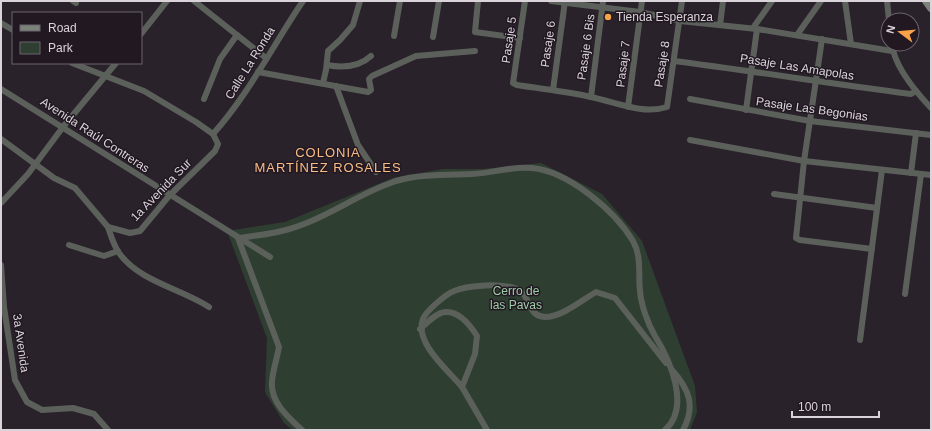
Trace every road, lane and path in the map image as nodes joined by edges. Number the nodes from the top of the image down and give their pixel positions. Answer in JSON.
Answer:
{"nodes":[{"id":1,"x":167,"y":1,"type":"edge"},
{"id":2,"x":194,"y":1,"type":"edge"},
{"id":3,"x":303,"y":1,"type":"edge"},
{"id":4,"x":360,"y":1,"type":"edge"},
{"id":5,"x":400,"y":1,"type":"edge"},
{"id":6,"x":439,"y":1,"type":"edge"},
{"id":7,"x":478,"y":1,"type":"edge"},
{"id":8,"x":526,"y":1,"type":"edge"},
{"id":9,"x":550,"y":1,"type":"edge"},
{"id":10,"x":642,"y":1,"type":"edge"},
{"id":11,"x":682,"y":1,"type":"edge"},
{"id":12,"x":723,"y":1,"type":"edge"},
{"id":13,"x":772,"y":1,"type":"edge"},
{"id":14,"x":821,"y":1,"type":"edge"},
{"id":15,"x":845,"y":1,"type":"edge"},
{"id":16,"x":887,"y":1,"type":"edge"},
{"id":17,"x":926,"y":1,"type":"edge"},
{"id":18,"x":565,"y":2,"type":"edge"},
{"id":19,"x":603,"y":4,"type":"edge"},
{"id":20,"x":931,"y":8,"type":"edge"},
{"id":21,"x":640,"y":12,"type":"junction"},
{"id":22,"x":888,"y":12,"type":"edge"},
{"id":23,"x":680,"y":21,"type":"junction"},
{"id":24,"x":1,"y":23,"type":"edge"},
{"id":25,"x":720,"y":25,"type":"junction"},
{"id":26,"x":12,"y":29,"type":"edge"},
{"id":27,"x":755,"y":29,"type":"junction"},
{"id":28,"x":142,"y":33,"type":"edge"},
{"id":29,"x":237,"y":35,"type":"junction"},
{"id":30,"x":797,"y":35,"type":"junction"},
{"id":31,"x":394,"y":36,"type":"dead end"},
{"id":32,"x":433,"y":37,"type":"dead end"},
{"id":33,"x":520,"y":38,"type":"junction"},
{"id":34,"x":822,"y":39,"type":"junction"},
{"id":35,"x":851,"y":44,"type":"junction"},
{"id":36,"x":880,"y":49,"type":"edge"},
{"id":37,"x":475,"y":51,"type":"dead end"},
{"id":38,"x":893,"y":52,"type":"edge"},
{"id":39,"x":372,"y":56,"type":"dead end"},
{"id":40,"x":266,"y":58,"type":"junction"},
{"id":41,"x":674,"y":61,"type":"junction"},
{"id":42,"x":74,"y":64,"type":"edge"},
{"id":43,"x":115,"y":64,"type":"edge"},
{"id":44,"x":327,"y":65,"type":"junction"},
{"id":45,"x":751,"y":71,"type":"junction"},
{"id":46,"x":258,"y":72,"type":"junction"},
{"id":47,"x":106,"y":75,"type":"junction"},
{"id":48,"x":816,"y":82,"type":"junction"},
{"id":49,"x":323,"y":83,"type":"junction"},
{"id":50,"x":336,"y":86,"type":"junction"},
{"id":51,"x":1,"y":89,"type":"edge"},
{"id":52,"x":553,"y":90,"type":"junction"},
{"id":53,"x":916,"y":91,"type":"junction"},
{"id":54,"x":591,"y":97,"type":"junction"},
{"id":55,"x":204,"y":99,"type":"dead end"},
{"id":56,"x":690,"y":99,"type":"dead end"},
{"id":57,"x":628,"y":107,"type":"junction"},
{"id":58,"x":931,"y":108,"type":"edge"},
{"id":59,"x":746,"y":110,"type":"junction"},
{"id":60,"x":810,"y":122,"type":"junction"},
{"id":61,"x":63,"y":127,"type":"junction"},
{"id":62,"x":213,"y":134,"type":"junction"},
{"id":63,"x":916,"y":134,"type":"junction"},
{"id":64,"x":931,"y":134,"type":"edge"},
{"id":65,"x":1,"y":139,"type":"edge"},
{"id":66,"x":690,"y":140,"type":"dead end"},
{"id":67,"x":804,"y":161,"type":"junction"},
{"id":68,"x":36,"y":164,"type":"junction"},
{"id":69,"x":882,"y":170,"type":"junction"},
{"id":70,"x":376,"y":172,"type":"dead end"},
{"id":71,"x":911,"y":173,"type":"junction"},
{"id":72,"x":922,"y":174,"type":"junction"},
{"id":73,"x":931,"y":175,"type":"edge"},
{"id":74,"x":774,"y":194,"type":"dead end"},
{"id":75,"x":169,"y":196,"type":"junction"},
{"id":76,"x":801,"y":199,"type":"junction"},
{"id":77,"x":1,"y":203,"type":"edge"},
{"id":78,"x":878,"y":208,"type":"junction"},
{"id":79,"x":108,"y":227,"type":"junction"},
{"id":80,"x":238,"y":238,"type":"junction"},
{"id":81,"x":69,"y":245,"type":"dead end"},
{"id":82,"x":872,"y":249,"type":"junction"},
{"id":83,"x":118,"y":251,"type":"junction"},
{"id":84,"x":270,"y":257,"type":"dead end"},
{"id":85,"x":1,"y":265,"type":"edge"},
{"id":86,"x":905,"y":294,"type":"dead end"},
{"id":87,"x":209,"y":307,"type":"dead end"},
{"id":88,"x":420,"y":329,"type":"junction"},
{"id":89,"x":860,"y":340,"type":"dead end"},
{"id":90,"x":672,"y":370,"type":"junction"},
{"id":91,"x":462,"y":387,"type":"junction"},
{"id":92,"x":108,"y":430,"type":"edge"},
{"id":93,"x":302,"y":430,"type":"edge"},
{"id":94,"x":487,"y":430,"type":"edge"},
{"id":95,"x":665,"y":430,"type":"edge"},
{"id":96,"x":683,"y":430,"type":"edge"}],
"edges":[{"from":1,"to":28,"type":"street"},
{"from":2,"to":29,"type":"street"},
{"from":3,"to":40,"type":"street","name":"Calle La Ronda"},
{"from":4,"to":44,"type":"street"},
{"from":5,"to":31,"type":"street"},
{"from":6,"to":32,"type":"street"},
{"from":7,"to":33,"type":"street"},
{"from":8,"to":33,"type":"street","name":"Pasaje 5"},
{"from":9,"to":18,"type":"street"},
{"from":10,"to":21,"type":"street","name":"Pasaje 7"},
{"from":11,"to":23,"type":"street","name":"Pasaje 8"},
{"from":12,"to":25,"type":"street"},
{"from":13,"to":27,"type":"street"},
{"from":14,"to":30,"type":"street"},
{"from":15,"to":35,"type":"street"},
{"from":16,"to":22,"type":"street"},
{"from":17,"to":20,"type":"street"},
{"from":18,"to":19,"type":"street"},
{"from":18,"to":52,"type":"street","name":"Pasaje 6"},
{"from":19,"to":21,"type":"street"},
{"from":19,"to":54,"type":"street","name":"Pasaje 6 Bis"},
{"from":21,"to":23,"type":"street"},
{"from":21,"to":57,"type":"street","name":"Pasaje 7"},
{"from":23,"to":25,"type":"street"},
{"from":23,"to":41,"type":"street","name":"Pasaje 8"},
{"from":24,"to":26,"type":"street"},
{"from":25,"to":27,"type":"street"},
{"from":27,"to":30,"type":"street"},
{"from":27,"to":45,"type":"street"},
{"from":29,"to":40,"type":"street"},
{"from":29,"to":55,"type":"street"},
{"from":30,"to":34,"type":"street"},
{"from":33,"to":52,"type":"street","name":"Pasaje 5"},
{"from":34,"to":35,"type":"street"},
{"from":34,"to":48,"type":"street"},
{"from":35,"to":36,"type":"street"},
{"from":37,"to":50,"type":"street"},
{"from":38,"to":53,"type":"street"},
{"from":39,"to":44,"type":"street"},
{"from":40,"to":46,"type":"street","name":"Calle La Ronda"},
{"from":41,"to":45,"type":"street","name":"Pasaje Las Amapolas"},
{"from":41,"to":57,"type":"street","name":"Pasaje 8"},
{"from":42,"to":47,"type":"street"},
{"from":43,"to":47,"type":"street"},
{"from":44,"to":49,"type":"street"},
{"from":45,"to":48,"type":"street","name":"Pasaje Las Amapolas"},
{"from":45,"to":59,"type":"street"},
{"from":46,"to":49,"type":"street"},
{"from":46,"to":62,"type":"street","name":"Calle La Ronda"},
{"from":47,"to":61,"type":"street"},
{"from":47,"to":62,"type":"street"},
{"from":48,"to":53,"type":"street","name":"Pasaje Las Amapolas"},
{"from":48,"to":60,"type":"street"},
{"from":49,"to":50,"type":"street"},
{"from":50,"to":70,"type":"street"},
{"from":51,"to":61,"type":"street","name":"Avenida Raúl Contreras"},
{"from":52,"to":54,"type":"street"},
{"from":53,"to":58,"type":"street"},
{"from":54,"to":57,"type":"street"},
{"from":56,"to":59,"type":"street","name":"Pasaje Las Begonias"},
{"from":59,"to":60,"type":"street","name":"Pasaje Las Begonias"},
{"from":60,"to":63,"type":"street","name":"Pasaje Las Begonias"},
{"from":60,"to":67,"type":"street"},
{"from":61,"to":68,"type":"street"},
{"from":61,"to":75,"type":"street","name":"Avenida Raúl Contreras"},
{"from":62,"to":75,"type":"street","name":"1a Avenida Sur"},
{"from":63,"to":64,"type":"street","name":"Pasaje Las Begonias"},
{"from":63,"to":71,"type":"street"},
{"from":65,"to":68,"type":"street"},
{"from":66,"to":67,"type":"street"},
{"from":67,"to":69,"type":"street"},
{"from":67,"to":76,"type":"street"},
{"from":68,"to":77,"type":"street"},
{"from":68,"to":79,"type":"street"},
{"from":69,"to":71,"type":"street"},
{"from":69,"to":78,"type":"street"},
{"from":71,"to":72,"type":"street"},
{"from":72,"to":73,"type":"street"},
{"from":72,"to":86,"type":"street"},
{"from":74,"to":76,"type":"street"},
{"from":75,"to":79,"type":"street","name":"1a Avenida Sur"},
{"from":75,"to":80,"type":"street","name":"Avenida Raúl Contreras"},
{"from":76,"to":78,"type":"street"},
{"from":76,"to":82,"type":"street"},
{"from":78,"to":82,"type":"street"},
{"from":79,"to":83,"type":"street"},
{"from":80,"to":84,"type":"street","name":"Avenida Raúl Contreras"},
{"from":80,"to":90,"type":"street"},
{"from":80,"to":93,"type":"street"},
{"from":81,"to":83,"type":"street"},
{"from":82,"to":89,"type":"street"},
{"from":83,"to":87,"type":"street"},
{"from":85,"to":92,"type":"street","name":"3a Avenida"},
{"from":88,"to":90,"type":"street"},
{"from":88,"to":91,"type":"street"},
{"from":88,"to":91,"type":"street"},
{"from":90,"to":95,"type":"street"},
{"from":90,"to":96,"type":"street"},
{"from":91,"to":94,"type":"street"}]}
